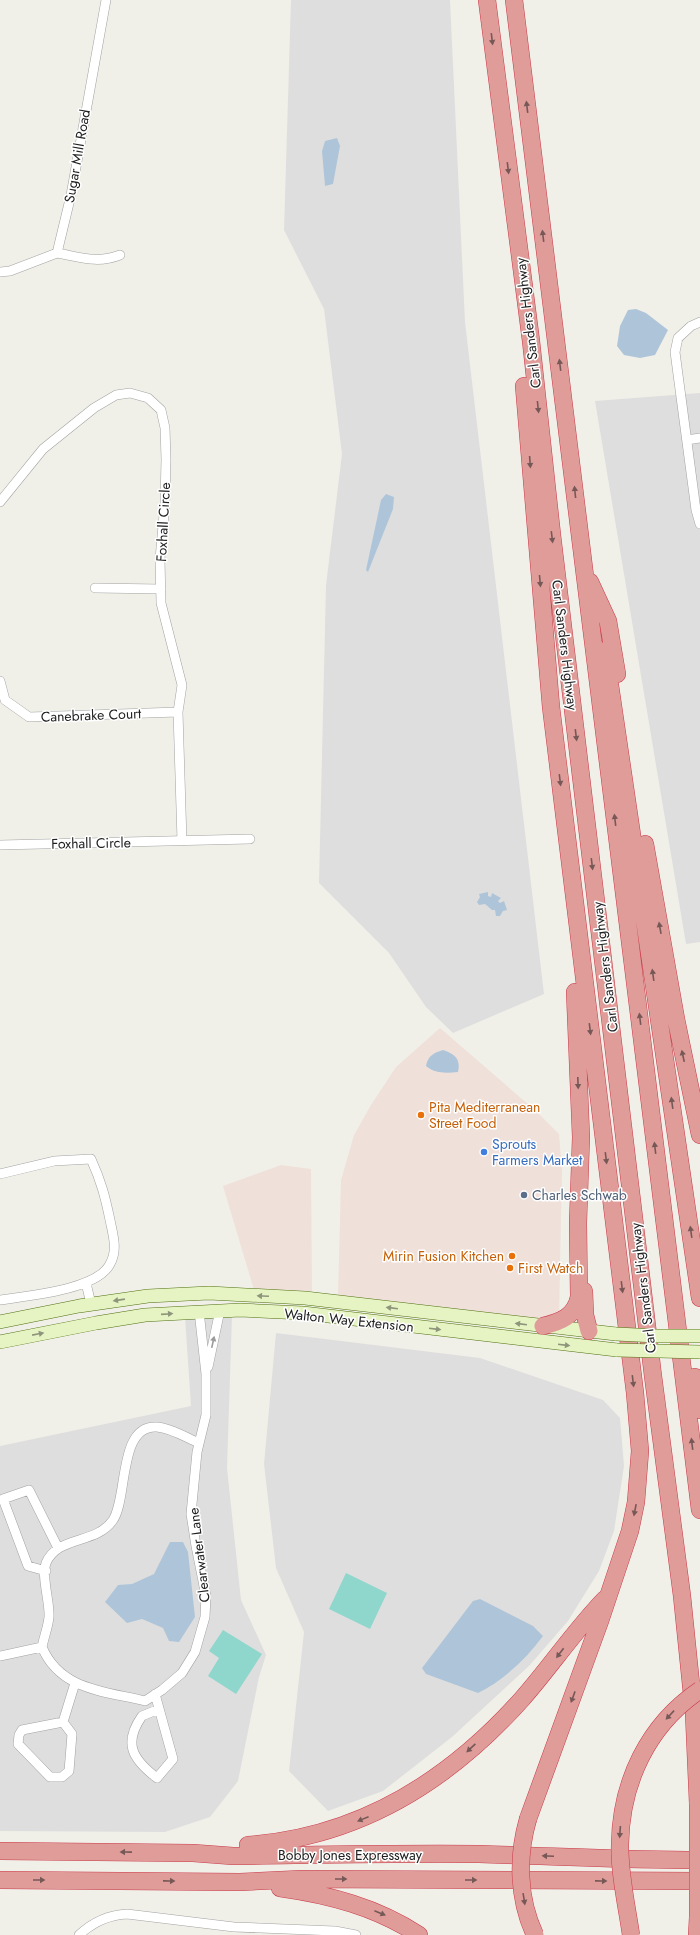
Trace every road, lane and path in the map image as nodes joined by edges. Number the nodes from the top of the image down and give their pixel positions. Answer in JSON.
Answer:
{"nodes":[{"id":1,"x":106,"y":0,"type":"edge"},
{"id":2,"x":487,"y":0,"type":"edge"},
{"id":3,"x":514,"y":0,"type":"edge"},
{"id":4,"x":57,"y":253,"type":"junction"},
{"id":5,"x":120,"y":255,"type":"dead end"},
{"id":6,"x":0,"y":272,"type":"edge"},
{"id":7,"x":700,"y":322,"type":"edge"},
{"id":8,"x":531,"y":341,"type":"junction"},
{"id":9,"x":700,"y":438,"type":"edge"},
{"id":10,"x":687,"y":440,"type":"junction"},
{"id":11,"x":0,"y":502,"type":"edge"},
{"id":12,"x":700,"y":524,"type":"edge"},
{"id":13,"x":583,"y":568,"type":"junction"},
{"id":14,"x":96,"y":588,"type":"dead end"},
{"id":15,"x":161,"y":588,"type":"junction"},
{"id":16,"x":592,"y":642,"type":"junction"},
{"id":17,"x":0,"y":681,"type":"edge"},
{"id":18,"x":178,"y":712,"type":"junction"},
{"id":19,"x":250,"y":839,"type":"dead end"},
{"id":20,"x":182,"y":841,"type":"junction"},
{"id":21,"x":0,"y":845,"type":"edge"},
{"id":22,"x":575,"y":907,"type":"junction"},
{"id":23,"x":700,"y":1135,"type":"edge"},
{"id":24,"x":658,"y":1170,"type":"junction"},
{"id":25,"x":0,"y":1174,"type":"edge"},
{"id":26,"x":580,"y":1198,"type":"junction"},
{"id":27,"x":86,"y":1283,"type":"junction"},
{"id":28,"x":700,"y":1298,"type":"edge"},
{"id":29,"x":0,"y":1300,"type":"edge"},
{"id":30,"x":334,"y":1301,"type":"junction"},
{"id":31,"x":91,"y":1304,"type":"junction"},
{"id":32,"x":220,"y":1310,"type":"junction"},
{"id":33,"x":199,"y":1311,"type":"junction"},
{"id":34,"x":330,"y":1317,"type":"junction"},
{"id":35,"x":0,"y":1322,"type":"edge"},
{"id":36,"x":543,"y":1326,"type":"junction"},
{"id":37,"x":589,"y":1332,"type":"junction"},
{"id":38,"x":700,"y":1336,"type":"edge"},
{"id":39,"x":0,"y":1342,"type":"edge"},
{"id":40,"x":596,"y":1349,"type":"junction"},
{"id":41,"x":700,"y":1352,"type":"edge"},
{"id":42,"x":206,"y":1374,"type":"junction"},
{"id":43,"x":700,"y":1410,"type":"edge"},
{"id":44,"x":199,"y":1443,"type":"junction"},
{"id":45,"x":700,"y":1510,"type":"edge"},
{"id":46,"x":58,"y":1548,"type":"junction"},
{"id":47,"x":46,"y":1571,"type":"junction"},
{"id":48,"x":610,"y":1594,"type":"junction"},
{"id":49,"x":42,"y":1647,"type":"junction"},
{"id":50,"x":0,"y":1656,"type":"edge"},
{"id":51,"x":75,"y":1683,"type":"junction"},
{"id":52,"x":700,"y":1690,"type":"edge"},
{"id":53,"x":155,"y":1694,"type":"junction"},
{"id":54,"x":159,"y":1709,"type":"junction"},
{"id":55,"x":63,"y":1722,"type":"junction"},
{"id":56,"x":1,"y":1851,"type":"edge"},
{"id":57,"x":700,"y":1851,"type":"edge"},
{"id":58,"x":193,"y":1853,"type":"junction"},
{"id":59,"x":587,"y":1857,"type":"junction"},
{"id":60,"x":700,"y":1860,"type":"edge"},
{"id":61,"x":0,"y":1880,"type":"edge"},
{"id":62,"x":700,"y":1881,"type":"edge"},
{"id":63,"x":240,"y":1882,"type":"junction"},
{"id":64,"x":79,"y":1935,"type":"edge"},
{"id":65,"x":356,"y":1935,"type":"edge"},
{"id":66,"x":418,"y":1935,"type":"edge"},
{"id":67,"x":535,"y":1935,"type":"edge"},
{"id":68,"x":631,"y":1935,"type":"edge"},
{"id":69,"x":697,"y":1935,"type":"edge"}],
"edges":[{"from":1,"to":4,"type":"street","name":"Sugar Mill Road"},
{"from":2,"to":8,"type":"highway","name":"Carl Sanders Highway","one_way":true},
{"from":13,"to":3,"type":"highway","name":"Carl Sanders Highway","one_way":true},
{"from":4,"to":5,"type":"street"},
{"from":4,"to":6,"type":"street"},
{"from":7,"to":10,"type":"street"},
{"from":8,"to":22,"type":"highway","one_way":true},
{"from":8,"to":69,"type":"highway","name":"Carl Sanders Highway","one_way":true,"bridge":true},
{"from":9,"to":10,"type":"street"},
{"from":10,"to":12,"type":"street"},
{"from":11,"to":15,"type":"street","name":"Foxhall Circle"},
{"from":13,"to":16,"type":"highway","name":"Carl Sanders Highway"},
{"from":23,"to":13,"type":"highway","one_way":true},
{"from":14,"to":15,"type":"street"},
{"from":15,"to":18,"type":"street","name":"Foxhall Circle"},
{"from":24,"to":16,"type":"highway","name":"Carl Sanders Highway","one_way":true},
{"from":28,"to":16,"type":"highway","one_way":true},
{"from":17,"to":18,"type":"street","name":"Canebrake Court"},
{"from":18,"to":20,"type":"street","name":"Foxhall Circle"},
{"from":19,"to":20,"type":"street","name":"Foxhall Circle"},
{"from":20,"to":21,"type":"street","name":"Foxhall Circle"},
{"from":22,"to":26,"type":"highway","one_way":true},
{"from":22,"to":48,"type":"highway","one_way":true},
{"from":24,"to":43,"type":"highway"},
{"from":45,"to":24,"type":"highway","name":"Carl Sanders Highway","one_way":true},
{"from":25,"to":27,"type":"street"},
{"from":26,"to":36,"type":"highway"},
{"from":26,"to":37,"type":"highway"},
{"from":27,"to":29,"type":"street"},
{"from":27,"to":31,"type":"street"},
{"from":30,"to":31,"type":"main road","name":"Walton Way Extension","one_way":true},
{"from":30,"to":34,"type":"main road"},
{"from":36,"to":30,"type":"main road","name":"Walton Way Extension","one_way":true},
{"from":31,"to":35,"type":"main road","name":"Walton Way Extension"},
{"from":32,"to":33,"type":"main road","name":"Walton Way Extension"},
{"from":32,"to":34,"type":"main road","name":"Walton Way Extension"},
{"from":42,"to":32,"type":"street","one_way":true},
{"from":39,"to":33,"type":"main road","name":"Walton Way Extension","one_way":true},
{"from":33,"to":42,"type":"street","name":"Clearwater Lane"},
{"from":34,"to":40,"type":"main road","name":"Walton Way Extension","one_way":true},
{"from":36,"to":37,"type":"main road","name":"Walton Way Extension"},
{"from":37,"to":38,"type":"main road","name":"Walton Way Extension","bridge":true},
{"from":37,"to":40,"type":"main road"},
{"from":40,"to":41,"type":"main road","name":"Walton Way Extension","bridge":true},
{"from":42,"to":44,"type":"street","name":"Clearwater Lane"},
{"from":44,"to":46,"type":"street"},
{"from":44,"to":53,"type":"street","name":"Clearwater Lane"},
{"from":46,"to":47,"type":"street"},
{"from":46,"to":47,"type":"street"},
{"from":47,"to":49,"type":"street"},
{"from":48,"to":58,"type":"highway","one_way":true},
{"from":48,"to":67,"type":"highway","one_way":true,"bridge":true},
{"from":49,"to":50,"type":"street"},
{"from":49,"to":51,"type":"street","name":"Clearwater Lane"},
{"from":51,"to":53,"type":"street","name":"Clearwater Lane"},
{"from":51,"to":55,"type":"street"},
{"from":52,"to":68,"type":"highway","one_way":true,"bridge":true},
{"from":53,"to":54,"type":"street"},
{"from":54,"to":54,"type":"street"},
{"from":55,"to":55,"type":"street"},
{"from":58,"to":56,"type":"highway","name":"Bobby Jones Expressway","one_way":true},
{"from":57,"to":59,"type":"highway"},
{"from":59,"to":58,"type":"highway","name":"Bobby Jones Expressway","one_way":true},
{"from":59,"to":60,"type":"highway","name":"Bobby Jones Expressway"},
{"from":61,"to":63,"type":"highway","name":"Bobby Jones Expressway","one_way":true},
{"from":63,"to":62,"type":"highway","name":"Bobby Jones Expressway","one_way":true},
{"from":63,"to":66,"type":"highway","one_way":true},
{"from":64,"to":65,"type":"street"}]}
